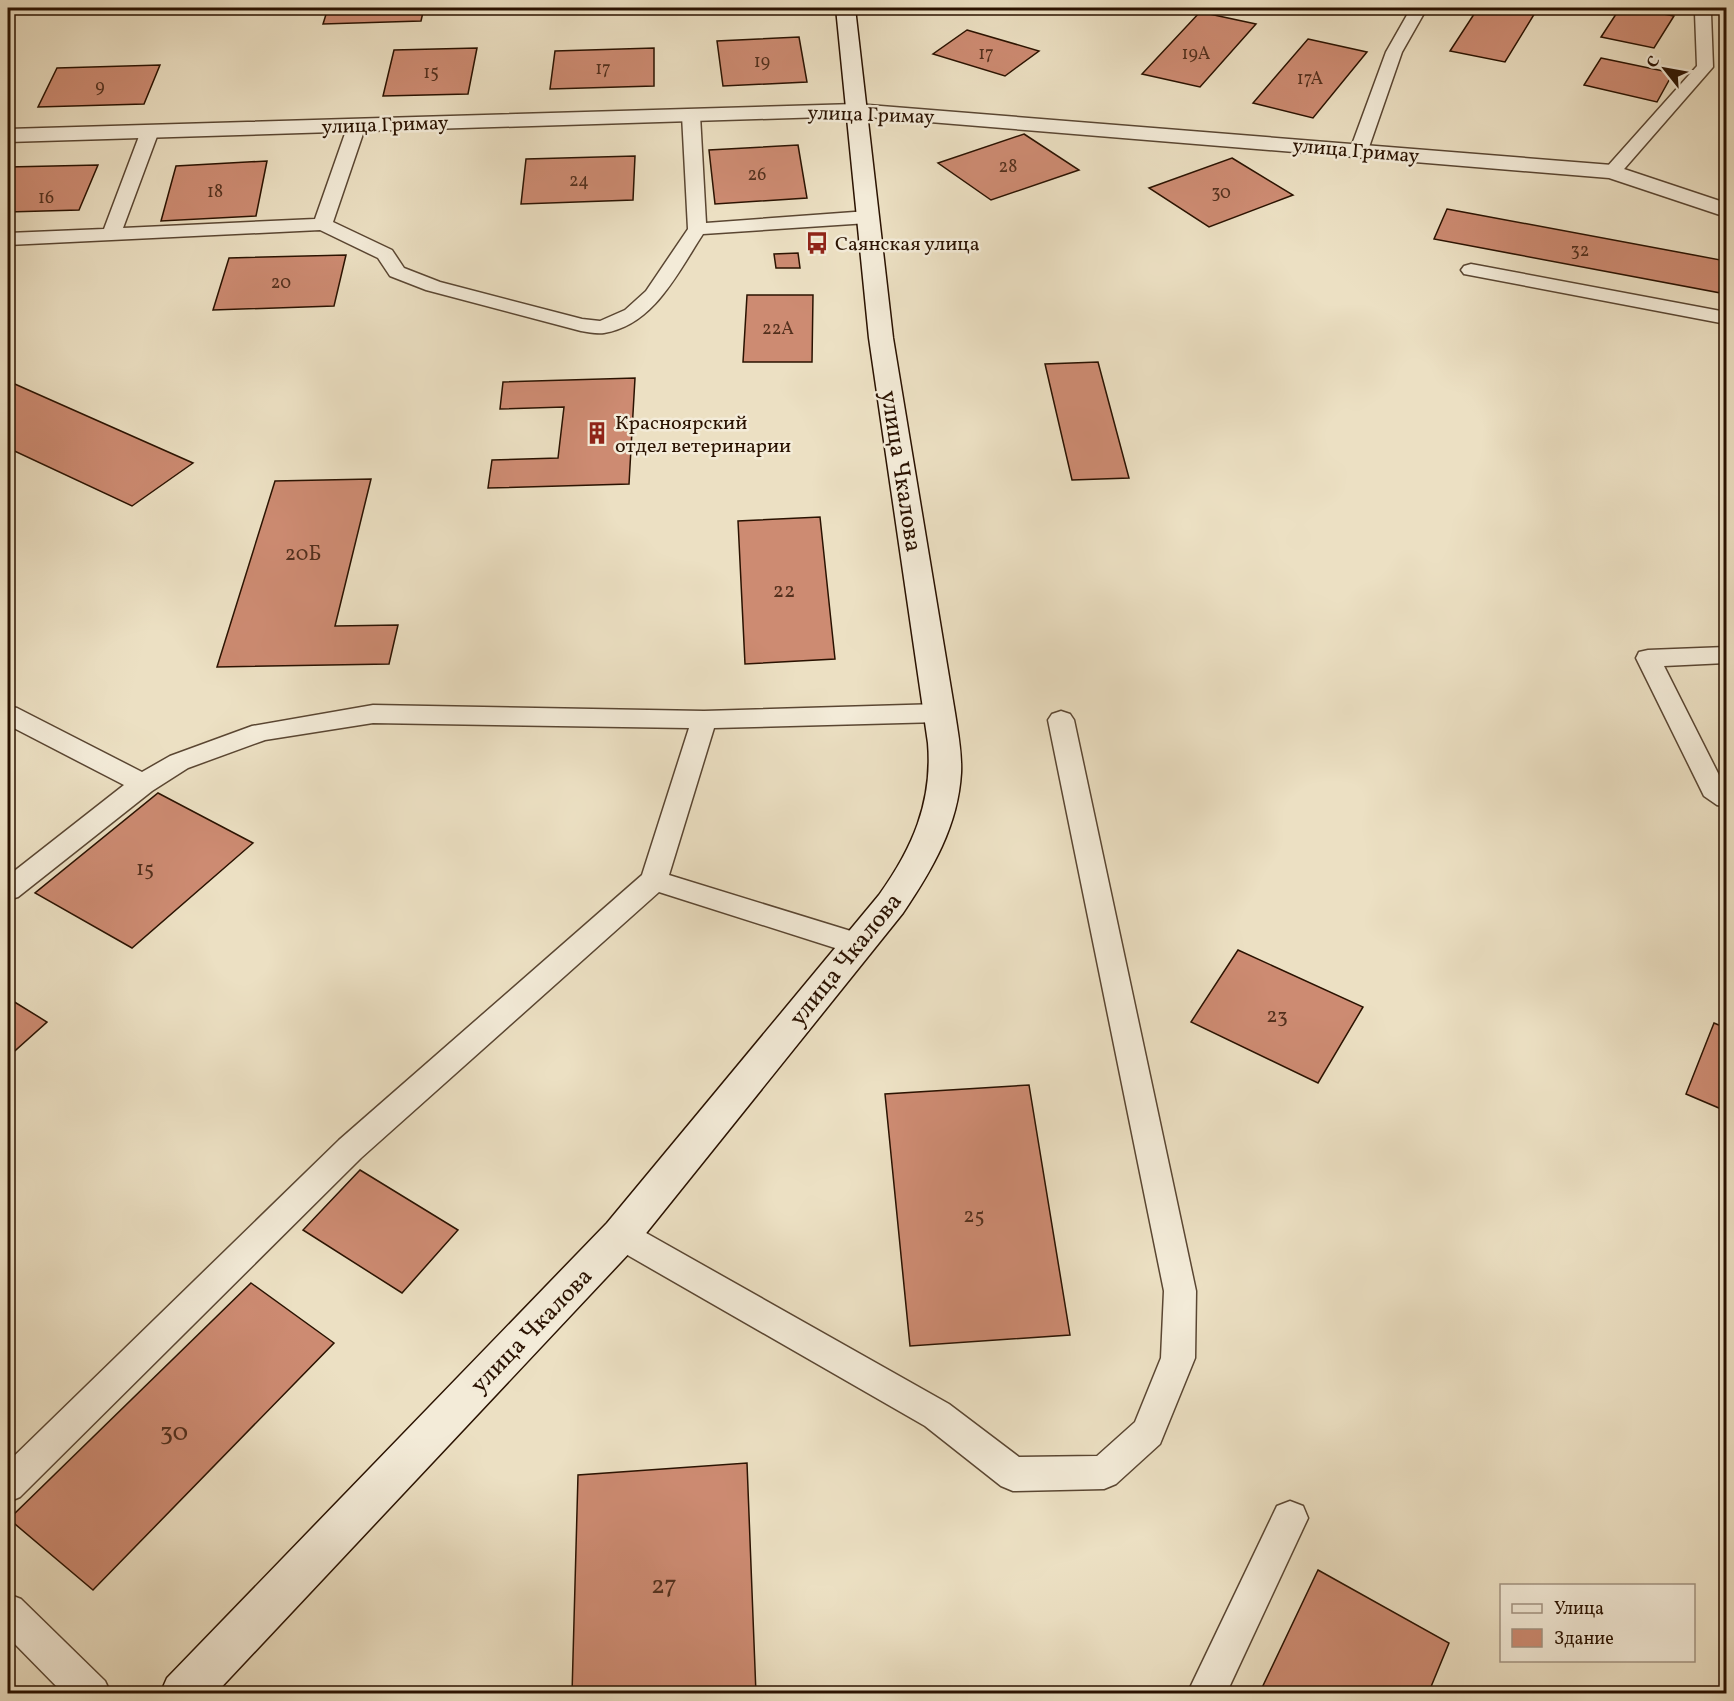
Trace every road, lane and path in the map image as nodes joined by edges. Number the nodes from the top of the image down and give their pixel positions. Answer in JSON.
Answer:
{"nodes":[{"id":1,"x":845,"y":8,"type":"edge"},
{"id":2,"x":1419,"y":8,"type":"edge"},
{"id":3,"x":1706,"y":8,"type":"edge"},
{"id":4,"x":855,"y":110,"type":"junction"},
{"id":5,"x":691,"y":115,"type":"junction"},
{"id":6,"x":357,"y":125,"type":"junction"},
{"id":7,"x":150,"y":131,"type":"junction"},
{"id":8,"x":8,"y":136,"type":"edge"},
{"id":9,"x":1359,"y":150,"type":"junction"},
{"id":10,"x":1612,"y":172,"type":"junction"},
{"id":11,"x":1726,"y":210,"type":"edge"},
{"id":12,"x":868,"y":217,"type":"junction"},
{"id":13,"x":323,"y":224,"type":"junction"},
{"id":14,"x":697,"y":228,"type":"junction"},
{"id":15,"x":111,"y":234,"type":"junction"},
{"id":16,"x":8,"y":239,"type":"edge"},
{"id":17,"x":1471,"y":270,"type":"dead end"},
{"id":18,"x":1726,"y":318,"type":"edge"},
{"id":19,"x":1726,"y":654,"type":"edge"},
{"id":20,"x":940,"y":713,"type":"junction"},
{"id":21,"x":8,"y":714,"type":"edge"},
{"id":22,"x":704,"y":720,"type":"junction"},
{"id":23,"x":1061,"y":720,"type":"dead end"},
{"id":24,"x":143,"y":784,"type":"junction"},
{"id":25,"x":1726,"y":798,"type":"edge"},
{"id":26,"x":654,"y":880,"type":"junction"},
{"id":27,"x":8,"y":890,"type":"edge"},
{"id":28,"x":857,"y":944,"type":"junction"},
{"id":29,"x":621,"y":1235,"type":"junction"},
{"id":30,"x":8,"y":1485,"type":"edge"},
{"id":31,"x":1290,"y":1518,"type":"dead end"},
{"id":32,"x":8,"y":1612,"type":"edge"},
{"id":33,"x":92,"y":1694,"type":"edge"},
{"id":34,"x":183,"y":1694,"type":"edge"},
{"id":35,"x":1206,"y":1694,"type":"edge"}],
"edges":[{"from":1,"to":4,"type":"main road","name":"улица Чкалова"},
{"from":2,"to":9,"type":"lane"},
{"from":3,"to":10,"type":"lane"},
{"from":4,"to":5,"type":"main road","name":"улица Гримау"},
{"from":4,"to":9,"type":"main road","name":"улица Гримау"},
{"from":4,"to":12,"type":"main road","name":"улица Чкалова"},
{"from":5,"to":6,"type":"main road","name":"улица Гримау"},
{"from":5,"to":14,"type":"lane"},
{"from":6,"to":7,"type":"main road","name":"улица Гримау"},
{"from":6,"to":13,"type":"lane"},
{"from":7,"to":8,"type":"main road","name":"улица Гримау"},
{"from":7,"to":15,"type":"lane"},
{"from":9,"to":10,"type":"main road","name":"улица Гримау"},
{"from":10,"to":11,"type":"main road","name":"улица Гримау"},
{"from":12,"to":14,"type":"lane"},
{"from":12,"to":20,"type":"main road","name":"улица Чкалова"},
{"from":13,"to":14,"type":"lane"},
{"from":13,"to":15,"type":"lane"},
{"from":15,"to":16,"type":"lane"},
{"from":17,"to":18,"type":"lane"},
{"from":19,"to":25,"type":"lane"},
{"from":20,"to":22,"type":"lane"},
{"from":20,"to":28,"type":"main road","name":"улица Чкалова"},
{"from":21,"to":24,"type":"lane"},
{"from":22,"to":24,"type":"lane"},
{"from":22,"to":26,"type":"lane"},
{"from":23,"to":29,"type":"lane"},
{"from":24,"to":27,"type":"lane"},
{"from":26,"to":28,"type":"lane"},
{"from":26,"to":30,"type":"lane"},
{"from":28,"to":29,"type":"main road","name":"улица Чкалова"},
{"from":29,"to":34,"type":"main road","name":"улица Чкалова"},
{"from":31,"to":35,"type":"lane"},
{"from":32,"to":33,"type":"lane"}]}
